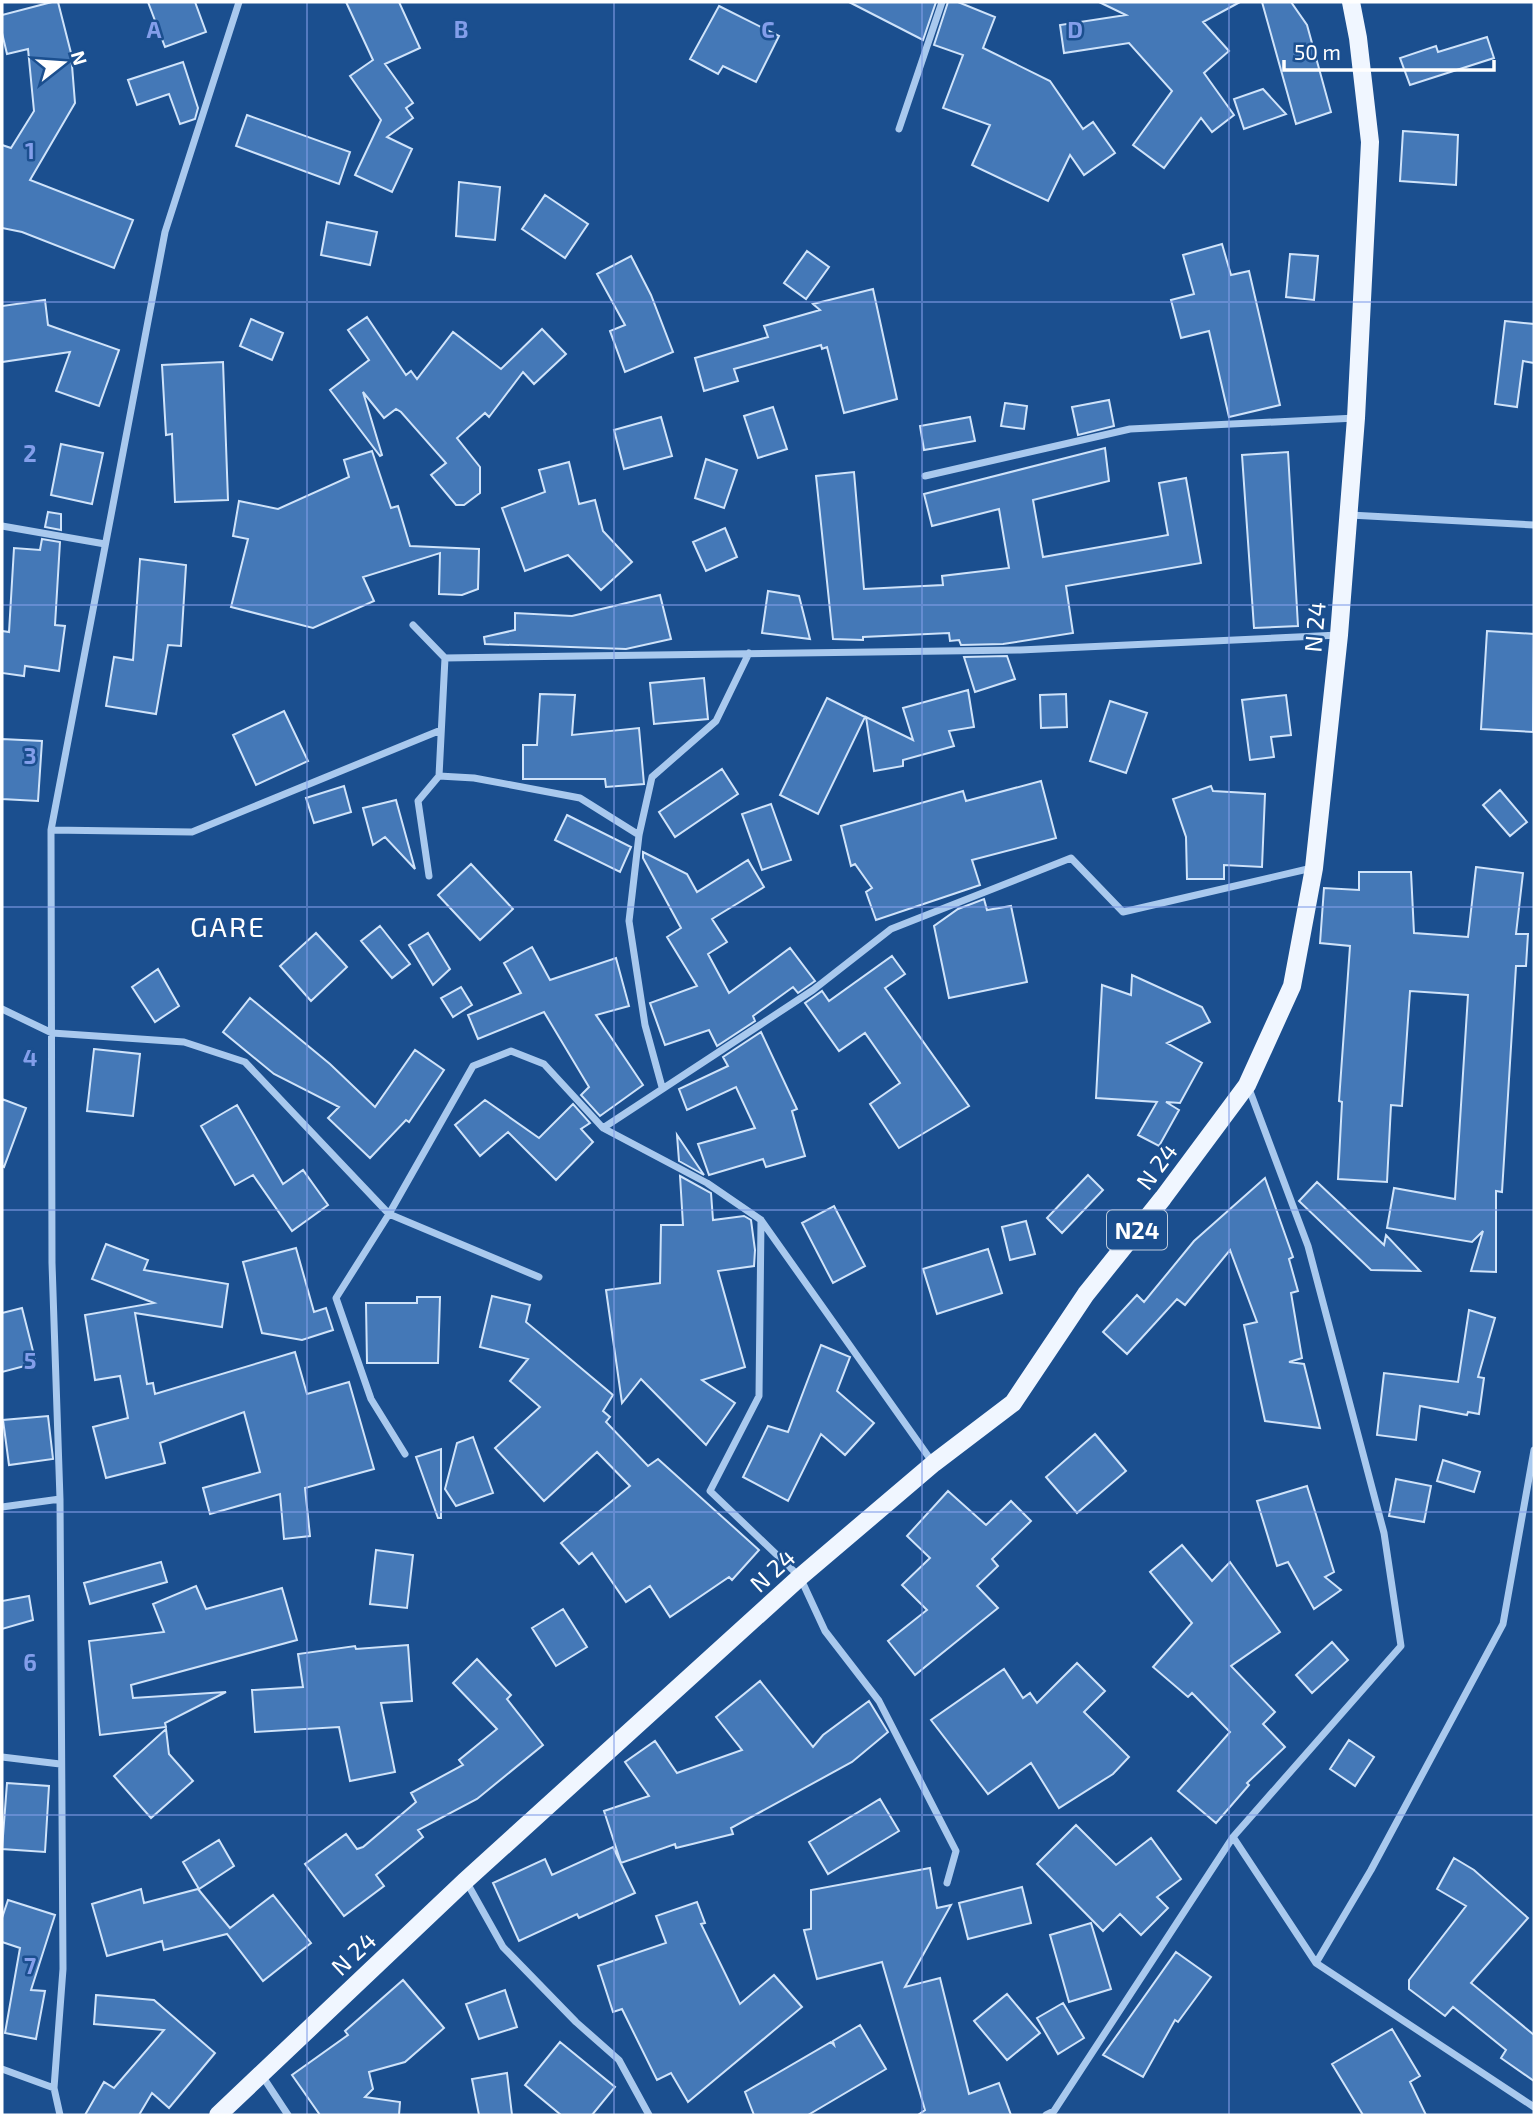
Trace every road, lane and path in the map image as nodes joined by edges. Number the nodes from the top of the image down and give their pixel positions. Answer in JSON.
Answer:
{"nodes":[{"id":1,"x":239,"y":2,"type":"edge"},
{"id":2,"x":942,"y":2,"type":"edge"},
{"id":3,"x":1351,"y":2,"type":"edge"},
{"id":4,"x":899,"y":130,"type":"dead end"},
{"id":5,"x":1356,"y":418,"type":"junction"},
{"id":6,"x":925,"y":476,"type":"dead end"},
{"id":7,"x":1349,"y":515,"type":"junction"},
{"id":8,"x":1534,"y":525,"type":"edge"},
{"id":9,"x":2,"y":526,"type":"edge"},
{"id":10,"x":105,"y":544,"type":"junction"},
{"id":11,"x":413,"y":625,"type":"dead end"},
{"id":12,"x":1339,"y":635,"type":"junction"},
{"id":13,"x":749,"y":653,"type":"junction"},
{"id":14,"x":445,"y":658,"type":"junction"},
{"id":15,"x":441,"y":730,"type":"junction"},
{"id":16,"x":439,"y":776,"type":"junction"},
{"id":17,"x":51,"y":830,"type":"junction"},
{"id":18,"x":639,"y":835,"type":"junction"},
{"id":19,"x":1314,"y":868,"type":"junction"},
{"id":20,"x":429,"y":876,"type":"dead end"},
{"id":21,"x":2,"y":1009,"type":"edge"},
{"id":22,"x":52,"y":1033,"type":"junction"},
{"id":23,"x":1247,"y":1085,"type":"junction"},
{"id":24,"x":662,"y":1087,"type":"junction"},
{"id":25,"x":603,"y":1128,"type":"junction"},
{"id":26,"x":389,"y":1214,"type":"junction"},
{"id":27,"x":761,"y":1220,"type":"junction"},
{"id":28,"x":539,"y":1277,"type":"dead end"},
{"id":29,"x":1534,"y":1450,"type":"edge"},
{"id":30,"x":405,"y":1454,"type":"dead end"},
{"id":31,"x":934,"y":1463,"type":"junction"},
{"id":32,"x":60,"y":1499,"type":"junction"},
{"id":33,"x":2,"y":1507,"type":"edge"},
{"id":34,"x":800,"y":1577,"type":"junction"},
{"id":35,"x":2,"y":1756,"type":"edge"},
{"id":36,"x":60,"y":1764,"type":"junction"},
{"id":37,"x":1233,"y":1837,"type":"junction"},
{"id":38,"x":466,"y":1881,"type":"junction"},
{"id":39,"x":947,"y":1883,"type":"dead end"},
{"id":40,"x":1316,"y":1963,"type":"junction"},
{"id":41,"x":2,"y":2068,"type":"edge"},
{"id":42,"x":261,"y":2073,"type":"junction"},
{"id":43,"x":54,"y":2088,"type":"junction"},
{"id":44,"x":1534,"y":2107,"type":"edge"},
{"id":45,"x":60,"y":2115,"type":"edge"},
{"id":46,"x":218,"y":2115,"type":"edge"},
{"id":47,"x":288,"y":2115,"type":"edge"},
{"id":48,"x":649,"y":2115,"type":"edge"},
{"id":49,"x":1046,"y":2115,"type":"edge"}],
"edges":[{"from":1,"to":10,"type":"street"},
{"from":2,"to":4,"type":"street"},
{"from":3,"to":5,"type":"main road","name":"N 24","number":"N24"},
{"from":5,"to":6,"type":"street"},
{"from":5,"to":7,"type":"main road","name":"N 24","number":"N24"},
{"from":7,"to":8,"type":"street"},
{"from":7,"to":12,"type":"main road","name":"N 24","number":"N24"},
{"from":9,"to":10,"type":"street"},
{"from":10,"to":17,"type":"street"},
{"from":11,"to":14,"type":"street"},
{"from":12,"to":13,"type":"street"},
{"from":12,"to":19,"type":"main road","name":"N 24","number":"N24"},
{"from":13,"to":14,"type":"street"},
{"from":13,"to":18,"type":"street"},
{"from":14,"to":15,"type":"street"},
{"from":15,"to":16,"type":"street"},
{"from":15,"to":17,"type":"street"},
{"from":16,"to":18,"type":"street"},
{"from":16,"to":20,"type":"street"},
{"from":17,"to":22,"type":"street"},
{"from":18,"to":24,"type":"street"},
{"from":19,"to":23,"type":"main road","name":"N 24","number":"N24"},
{"from":19,"to":24,"type":"street"},
{"from":21,"to":22,"type":"street"},
{"from":22,"to":26,"type":"street"},
{"from":22,"to":32,"type":"street"},
{"from":23,"to":31,"type":"main road","name":"N 24","number":"N24"},
{"from":23,"to":37,"type":"street"},
{"from":24,"to":25,"type":"street"},
{"from":25,"to":26,"type":"street"},
{"from":25,"to":27,"type":"street"},
{"from":26,"to":28,"type":"street"},
{"from":26,"to":30,"type":"street"},
{"from":27,"to":31,"type":"street"},
{"from":27,"to":34,"type":"street"},
{"from":29,"to":40,"type":"street"},
{"from":31,"to":34,"type":"main road","name":"N 24","number":"N24"},
{"from":32,"to":33,"type":"street"},
{"from":32,"to":36,"type":"street"},
{"from":34,"to":38,"type":"main road","name":"N 24","number":"N24"},
{"from":34,"to":39,"type":"street"},
{"from":35,"to":36,"type":"street"},
{"from":36,"to":43,"type":"street"},
{"from":37,"to":40,"type":"street"},
{"from":37,"to":49,"type":"street"},
{"from":38,"to":42,"type":"main road","name":"N 24","number":"N24"},
{"from":38,"to":48,"type":"street"},
{"from":40,"to":44,"type":"street"},
{"from":41,"to":43,"type":"street"},
{"from":42,"to":46,"type":"main road","name":"N 24","number":"N24"},
{"from":42,"to":47,"type":"street"},
{"from":43,"to":45,"type":"street"}]}
